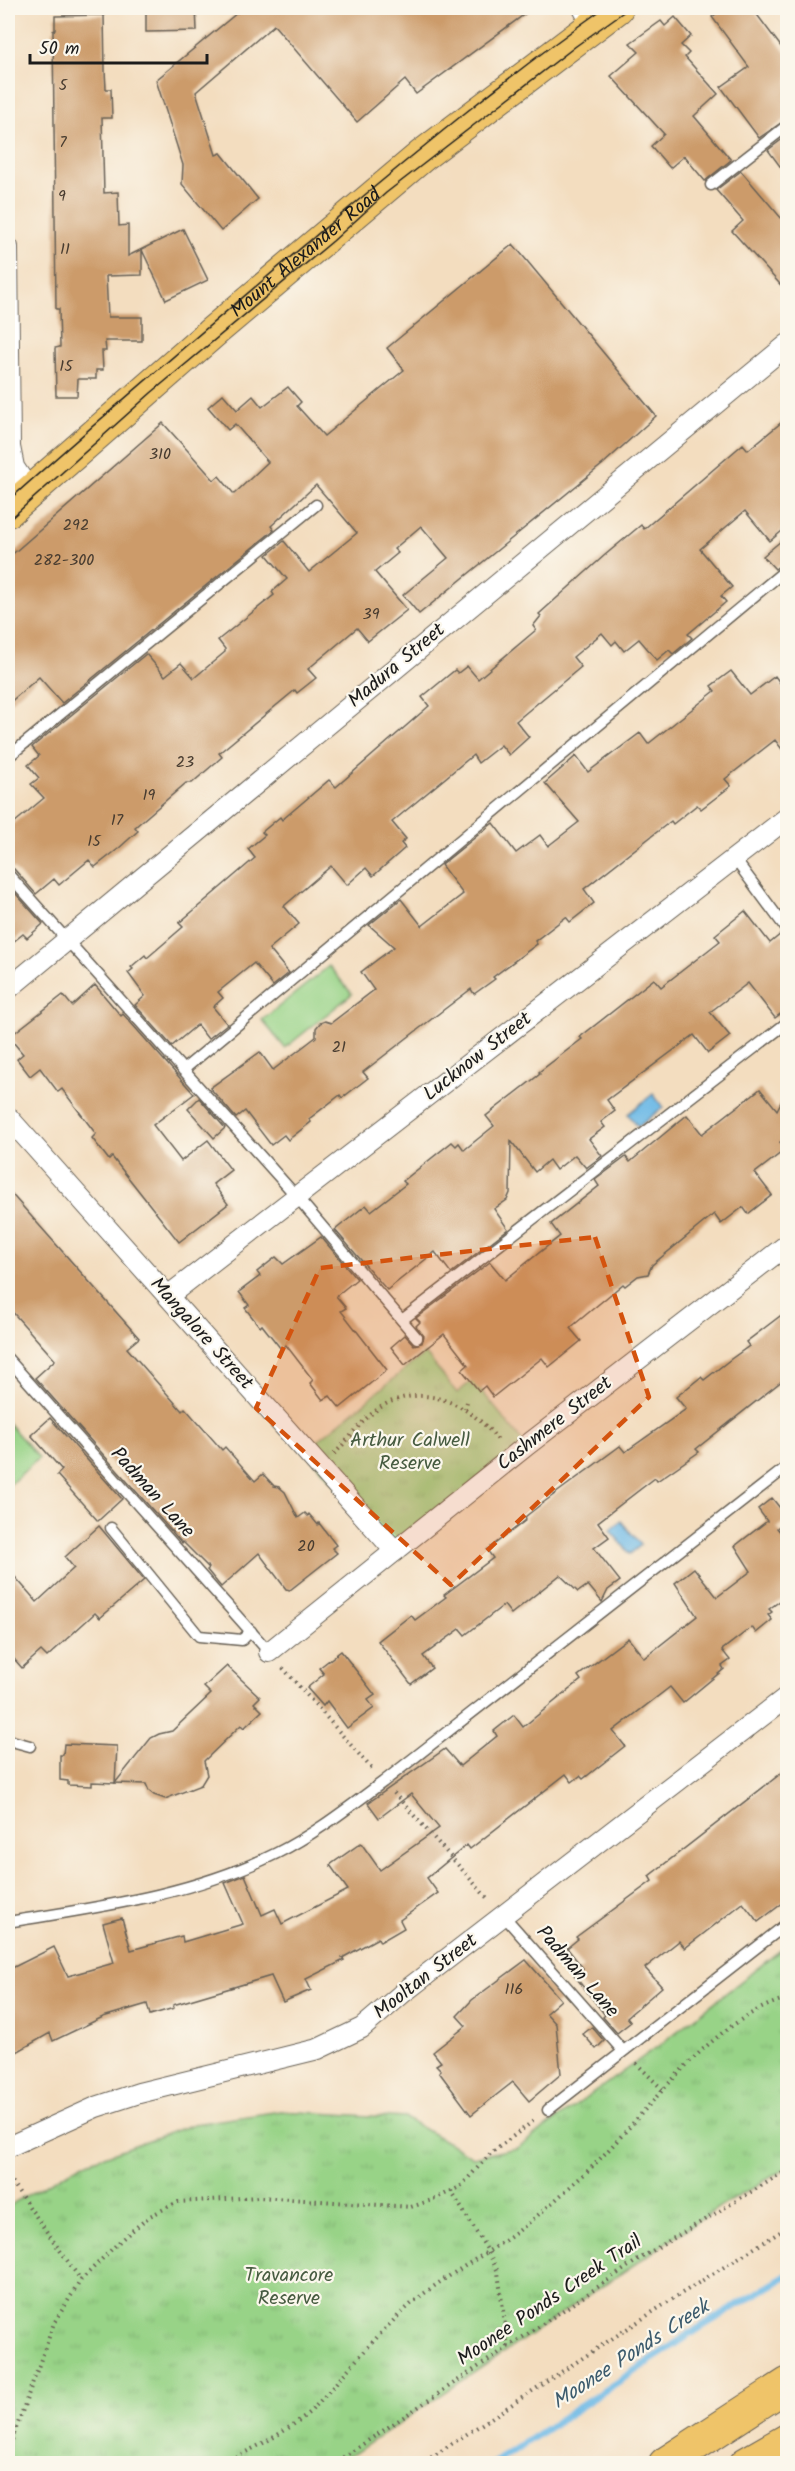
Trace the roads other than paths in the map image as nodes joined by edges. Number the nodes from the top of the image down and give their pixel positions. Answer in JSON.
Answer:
{"nodes":[{"id":1,"x":597,"y":13,"type":"edge"},
{"id":2,"x":788,"y":125,"type":"edge"},
{"id":3,"x":711,"y":185,"type":"dead end"},
{"id":4,"x":8,"y":247,"type":"edge"},
{"id":5,"x":788,"y":344,"type":"edge"},
{"id":6,"x":19,"y":501,"type":"edge"},
{"id":7,"x":315,"y":505,"type":"dead end"},
{"id":8,"x":788,"y":568,"type":"edge"},
{"id":9,"x":8,"y":757,"type":"edge"},
{"id":10,"x":788,"y":817,"type":"edge"},
{"id":11,"x":734,"y":858,"type":"junction"},
{"id":12,"x":8,"y":874,"type":"edge"},
{"id":13,"x":788,"y":931,"type":"edge"},
{"id":14,"x":66,"y":940,"type":"junction"},
{"id":15,"x":8,"y":989,"type":"edge"},
{"id":16,"x":788,"y":1022,"type":"edge"},
{"id":17,"x":183,"y":1070,"type":"junction"},
{"id":18,"x":8,"y":1117,"type":"edge"},
{"id":19,"x":297,"y":1197,"type":"junction"},
{"id":20,"x":788,"y":1244,"type":"edge"},
{"id":21,"x":168,"y":1296,"type":"junction"},
{"id":22,"x":402,"y":1320,"type":"junction"},
{"id":23,"x":417,"y":1338,"type":"dead end"},
{"id":24,"x":8,"y":1359,"type":"edge"},
{"id":25,"x":788,"y":1466,"type":"edge"},
{"id":26,"x":111,"y":1528,"type":"dead end"},
{"id":27,"x":395,"y":1551,"type":"junction"},
{"id":28,"x":251,"y":1631,"type":"junction"},
{"id":29,"x":269,"y":1652,"type":"joint"},
{"id":30,"x":788,"y":1696,"type":"edge"},
{"id":31,"x":8,"y":1740,"type":"edge"},
{"id":32,"x":30,"y":1746,"type":"dead end"},
{"id":33,"x":504,"y":1916,"type":"junction"},
{"id":34,"x":8,"y":1922,"type":"edge"},
{"id":35,"x":788,"y":1923,"type":"edge"},
{"id":36,"x":623,"y":2051,"type":"junction"},
{"id":37,"x":548,"y":2110,"type":"road end"},
{"id":38,"x":8,"y":2147,"type":"edge"},
{"id":39,"x":788,"y":2384,"type":"edge"},
{"id":40,"x":788,"y":2440,"type":"edge"},
{"id":41,"x":665,"y":2463,"type":"edge"},
{"id":42,"x":746,"y":2463,"type":"edge"}],
"edges":[{"from":1,"to":6,"type":"main road","name":"Mount Alexander Road"},
{"from":2,"to":3,"type":"lane"},
{"from":4,"to":6,"type":"street"},
{"from":5,"to":14,"type":"street","name":"Madura Street"},
{"from":7,"to":9,"type":"lane"},
{"from":8,"to":17,"type":"lane"},
{"from":10,"to":11,"type":"street","name":"Lucknow Street"},
{"from":11,"to":13,"type":"lane"},
{"from":11,"to":19,"type":"street","name":"Lucknow Street"},
{"from":12,"to":14,"type":"lane"},
{"from":14,"to":15,"type":"street","name":"Madura Street"},
{"from":14,"to":17,"type":"lane"},
{"from":16,"to":22,"type":"lane"},
{"from":17,"to":19,"type":"lane"},
{"from":18,"to":21,"type":"street","name":"Mangalore Street"},
{"from":19,"to":21,"type":"street","name":"Lucknow Street"},
{"from":19,"to":22,"type":"lane"},
{"from":20,"to":27,"type":"street","name":"Cashmere Street"},
{"from":21,"to":27,"type":"street","name":"Mangalore Street"},
{"from":22,"to":23,"type":"lane"},
{"from":24,"to":28,"type":"lane","name":"Padman Lane"},
{"from":25,"to":34,"type":"lane"},
{"from":26,"to":28,"type":"lane"},
{"from":27,"to":29,"type":"street","name":"Cashmere Street"},
{"from":28,"to":29,"type":"lane","name":"Padman Lane"},
{"from":30,"to":33,"type":"street","name":"Mooltan Street"},
{"from":31,"to":32,"type":"lane"},
{"from":33,"to":36,"type":"lane","name":"Padman Lane"},
{"from":33,"to":38,"type":"street","name":"Mooltan Street"},
{"from":35,"to":36,"type":"lane"},
{"from":36,"to":37,"type":"lane"},
{"from":39,"to":41,"type":"highway"},
{"from":40,"to":42,"type":"highway"}]}
